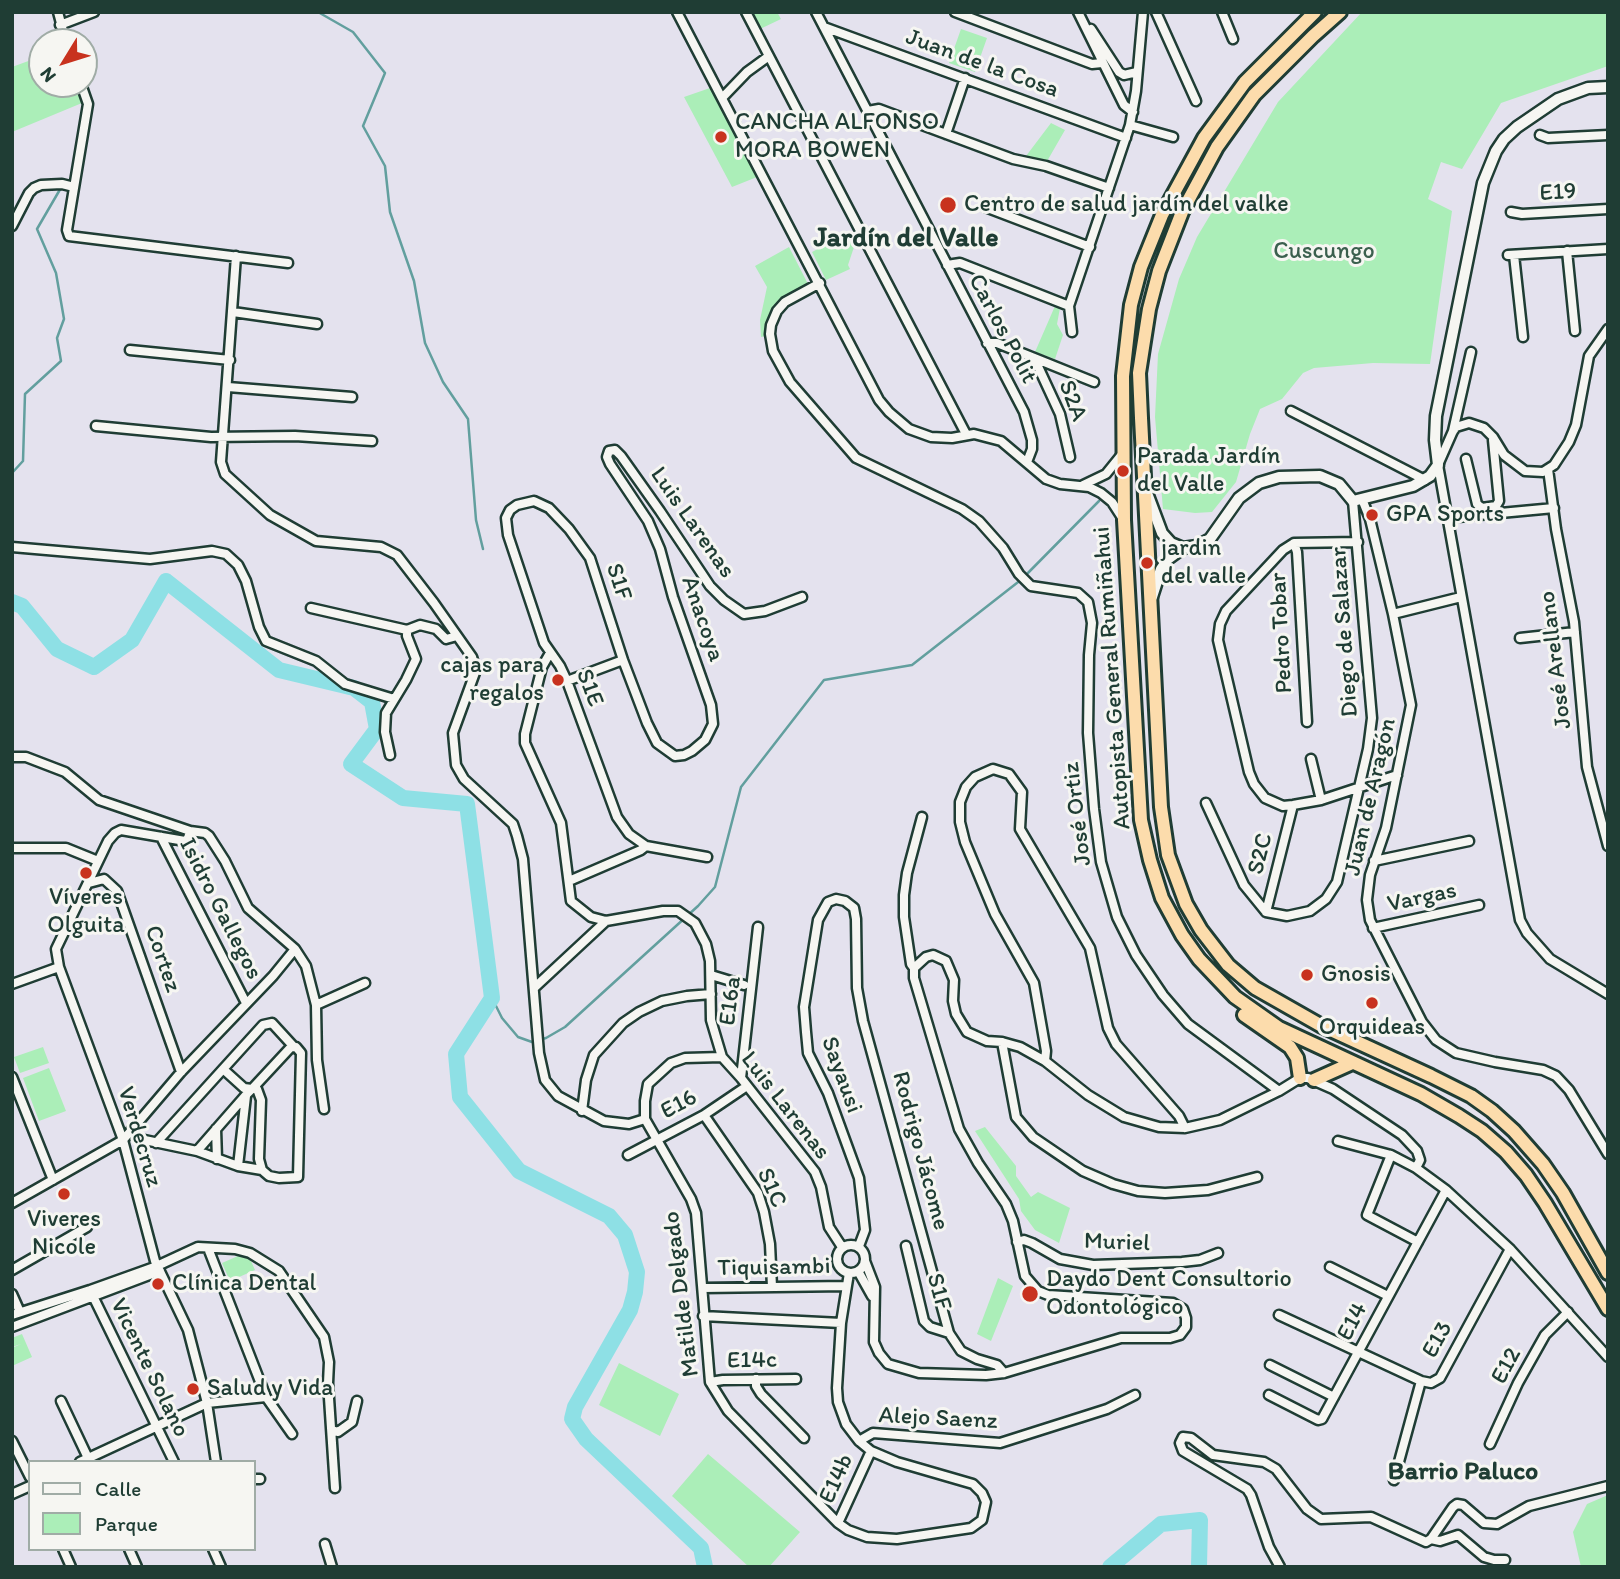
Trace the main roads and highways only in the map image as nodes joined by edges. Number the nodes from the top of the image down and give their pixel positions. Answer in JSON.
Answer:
{"nodes":[{"id":1,"x":1315,"y":12,"type":"edge"},
{"id":2,"x":1340,"y":12,"type":"edge"},
{"id":3,"x":1212,"y":973,"type":"junction"},
{"id":4,"x":1352,"y":1063,"type":"junction"},
{"id":5,"x":1300,"y":1078,"type":"road end"},
{"id":6,"x":1314,"y":1080,"type":"road end"},
{"id":7,"x":1608,"y":1273,"type":"edge"},
{"id":8,"x":1608,"y":1309,"type":"edge"}],
"edges":[{"from":1,"to":3,"type":"highway","name":"Autopista General Rumiñahui"},
{"from":2,"to":7,"type":"highway","name":"Autopista General Rumiñahui"},
{"from":3,"to":4,"type":"highway","name":"Autopista General Rumiñahui"},
{"from":3,"to":5,"type":"highway"},
{"from":4,"to":6,"type":"highway"},
{"from":4,"to":8,"type":"highway","name":"Autopista General Rumiñahui"}]}
